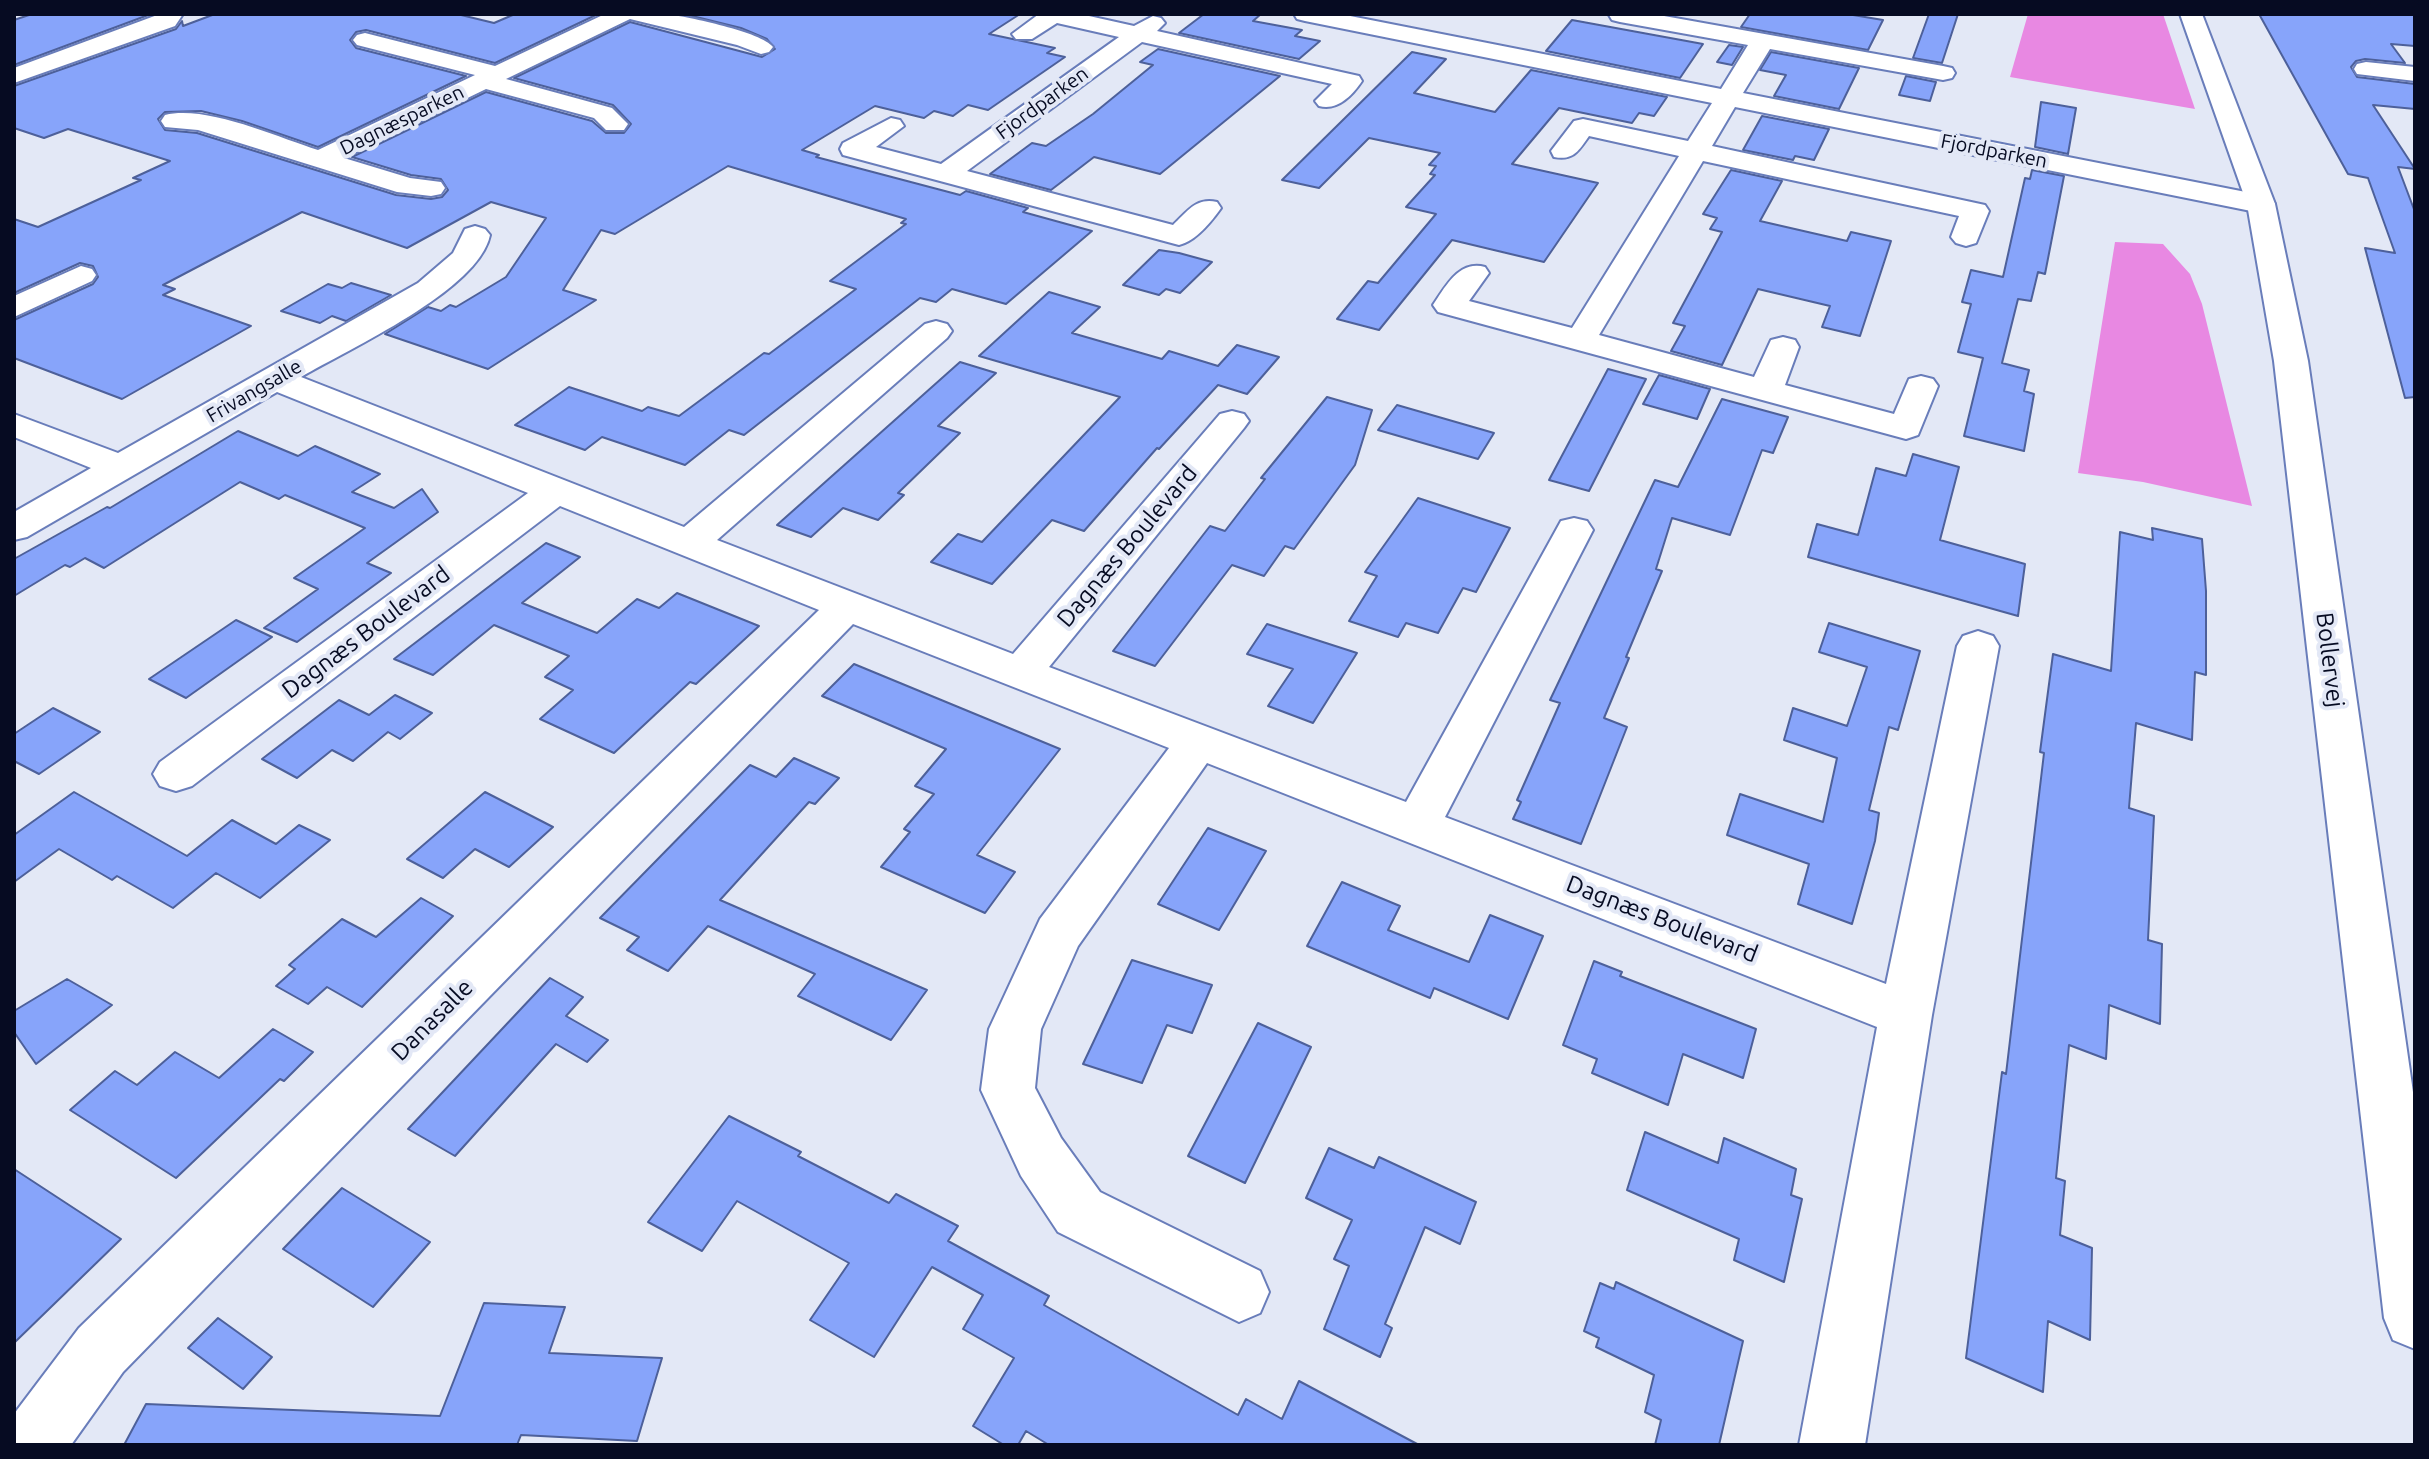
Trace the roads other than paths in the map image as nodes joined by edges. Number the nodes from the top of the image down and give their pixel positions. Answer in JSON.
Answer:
{"nodes":[{"id":1,"x":172,"y":14,"type":"edge"},
{"id":2,"x":623,"y":14,"type":"edge"},
{"id":3,"x":637,"y":14,"type":"edge"},
{"id":4,"x":1164,"y":14,"type":"edge"},
{"id":5,"x":1305,"y":14,"type":"edge"},
{"id":6,"x":2191,"y":14,"type":"edge"},
{"id":7,"x":1620,"y":15,"type":"edge"},
{"id":8,"x":1138,"y":33,"type":"junction"},
{"id":9,"x":1024,"y":34,"type":"dead end"},
{"id":10,"x":365,"y":40,"type":"dead end"},
{"id":11,"x":1763,"y":40,"type":"junction"},
{"id":12,"x":761,"y":47,"type":"dead end"},
{"id":13,"x":1258,"y":60,"type":"junction"},
{"id":14,"x":2366,"y":69,"type":"dead end"},
{"id":15,"x":1943,"y":73,"type":"dead end"},
{"id":16,"x":2415,"y":74,"type":"edge"},
{"id":17,"x":14,"y":76,"type":"edge"},
{"id":18,"x":1236,"y":77,"type":"dead end"},
{"id":19,"x":491,"y":78,"type":"junction"},
{"id":20,"x":1728,"y":98,"type":"junction"},
{"id":21,"x":1328,"y":101,"type":"dead end"},
{"id":22,"x":174,"y":121,"type":"dead end"},
{"id":23,"x":615,"y":124,"type":"dead end"},
{"id":24,"x":891,"y":126,"type":"dead end"},
{"id":25,"x":1564,"y":151,"type":"dead end"},
{"id":26,"x":1695,"y":151,"type":"junction"},
{"id":27,"x":320,"y":159,"type":"junction"},
{"id":28,"x":946,"y":173,"type":"junction"},
{"id":29,"x":1102,"y":183,"type":"dead end"},
{"id":30,"x":431,"y":188,"type":"dead end"},
{"id":31,"x":2261,"y":204,"type":"junction"},
{"id":32,"x":1075,"y":207,"type":"junction"},
{"id":33,"x":1207,"y":208,"type":"dead end"},
{"id":34,"x":475,"y":235,"type":"dead end"},
{"id":35,"x":1966,"y":237,"type":"dead end"},
{"id":36,"x":1474,"y":273,"type":"dead end"},
{"id":37,"x":81,"y":275,"type":"dead end"},
{"id":38,"x":14,"y":308,"type":"edge"},
{"id":39,"x":936,"y":331,"type":"dead end"},
{"id":40,"x":1581,"y":339,"type":"junction"},
{"id":41,"x":1783,"y":347,"type":"dead end"},
{"id":42,"x":275,"y":379,"type":"junction"},
{"id":43,"x":1921,"y":386,"type":"dead end"},
{"id":44,"x":1766,"y":390,"type":"junction"},
{"id":45,"x":1232,"y":421,"type":"dead end"},
{"id":46,"x":14,"y":425,"type":"edge"},
{"id":47,"x":120,"y":467,"type":"junction"},
{"id":48,"x":557,"y":490,"type":"junction"},
{"id":49,"x":14,"y":528,"type":"edge"},
{"id":50,"x":1574,"y":530,"type":"dead end"},
{"id":51,"x":689,"y":543,"type":"junction"},
{"id":52,"x":847,"y":606,"type":"junction"},
{"id":53,"x":1978,"y":646,"type":"dead end"},
{"id":54,"x":1022,"y":672,"type":"junction"},
{"id":55,"x":1199,"y":740,"type":"junction"},
{"id":56,"x":176,"y":774,"type":"dead end"},
{"id":57,"x":1418,"y":824,"type":"junction"},
{"id":58,"x":1906,"y":1015,"type":"junction"},
{"id":59,"x":1239,"y":1292,"type":"dead end"},
{"id":60,"x":2415,"y":1318,"type":"edge"},
{"id":61,"x":31,"y":1445,"type":"edge"},
{"id":62,"x":1832,"y":1445,"type":"edge"}],
"edges":[{"from":1,"to":17,"type":"street"},
{"from":2,"to":19,"type":"street","name":"Dagnæsparken"},
{"from":3,"to":12,"type":"street"},
{"from":4,"to":8,"type":"street","name":"Fjordparken"},
{"from":5,"to":20,"type":"street","name":"Fjordparken"},
{"from":6,"to":31,"type":"street","name":"Bollervej"},
{"from":7,"to":11,"type":"street"},
{"from":8,"to":9,"type":"street"},
{"from":8,"to":13,"type":"street"},
{"from":8,"to":28,"type":"street","name":"Fjordparken"},
{"from":10,"to":19,"type":"street","name":"Dagnæsparken"},
{"from":11,"to":15,"type":"street"},
{"from":11,"to":20,"type":"street"},
{"from":13,"to":18,"type":"street"},
{"from":13,"to":21,"type":"street"},
{"from":14,"to":16,"type":"street"},
{"from":19,"to":23,"type":"street","name":"Dagnæsparken"},
{"from":19,"to":27,"type":"street","name":"Dagnæsparken"},
{"from":20,"to":26,"type":"street"},
{"from":20,"to":31,"type":"street","name":"Fjordparken"},
{"from":22,"to":27,"type":"street","name":"Dagnæsparken"},
{"from":24,"to":28,"type":"street"},
{"from":25,"to":26,"type":"street"},
{"from":26,"to":35,"type":"street"},
{"from":26,"to":40,"type":"street"},
{"from":27,"to":30,"type":"street","name":"Dagnæsparken"},
{"from":28,"to":32,"type":"street"},
{"from":29,"to":32,"type":"street"},
{"from":31,"to":60,"type":"street","name":"Bollervej"},
{"from":32,"to":33,"type":"street"},
{"from":34,"to":42,"type":"street","name":"Frivangsalle"},
{"from":36,"to":40,"type":"street"},
{"from":37,"to":38,"type":"street"},
{"from":39,"to":51,"type":"street"},
{"from":40,"to":44,"type":"street"},
{"from":41,"to":44,"type":"street"},
{"from":42,"to":47,"type":"street","name":"Frivangsalle"},
{"from":42,"to":48,"type":"street","name":"Dagnæs Boulevard"},
{"from":43,"to":44,"type":"street"},
{"from":45,"to":54,"type":"street","name":"Dagnæs Boulevard"},
{"from":46,"to":47,"type":"street"},
{"from":47,"to":49,"type":"street","name":"Frivangsalle"},
{"from":48,"to":51,"type":"street","name":"Dagnæs Boulevard"},
{"from":48,"to":56,"type":"street","name":"Dagnæs Boulevard"},
{"from":50,"to":57,"type":"street"},
{"from":51,"to":52,"type":"street","name":"Dagnæs Boulevard"},
{"from":52,"to":54,"type":"street","name":"Dagnæs Boulevard"},
{"from":52,"to":61,"type":"street","name":"Danasalle"},
{"from":53,"to":58,"type":"street"},
{"from":54,"to":55,"type":"street","name":"Dagnæs Boulevard"},
{"from":55,"to":57,"type":"street","name":"Dagnæs Boulevard"},
{"from":55,"to":59,"type":"street"},
{"from":57,"to":58,"type":"street","name":"Dagnæs Boulevard"},
{"from":58,"to":62,"type":"street"}]}
